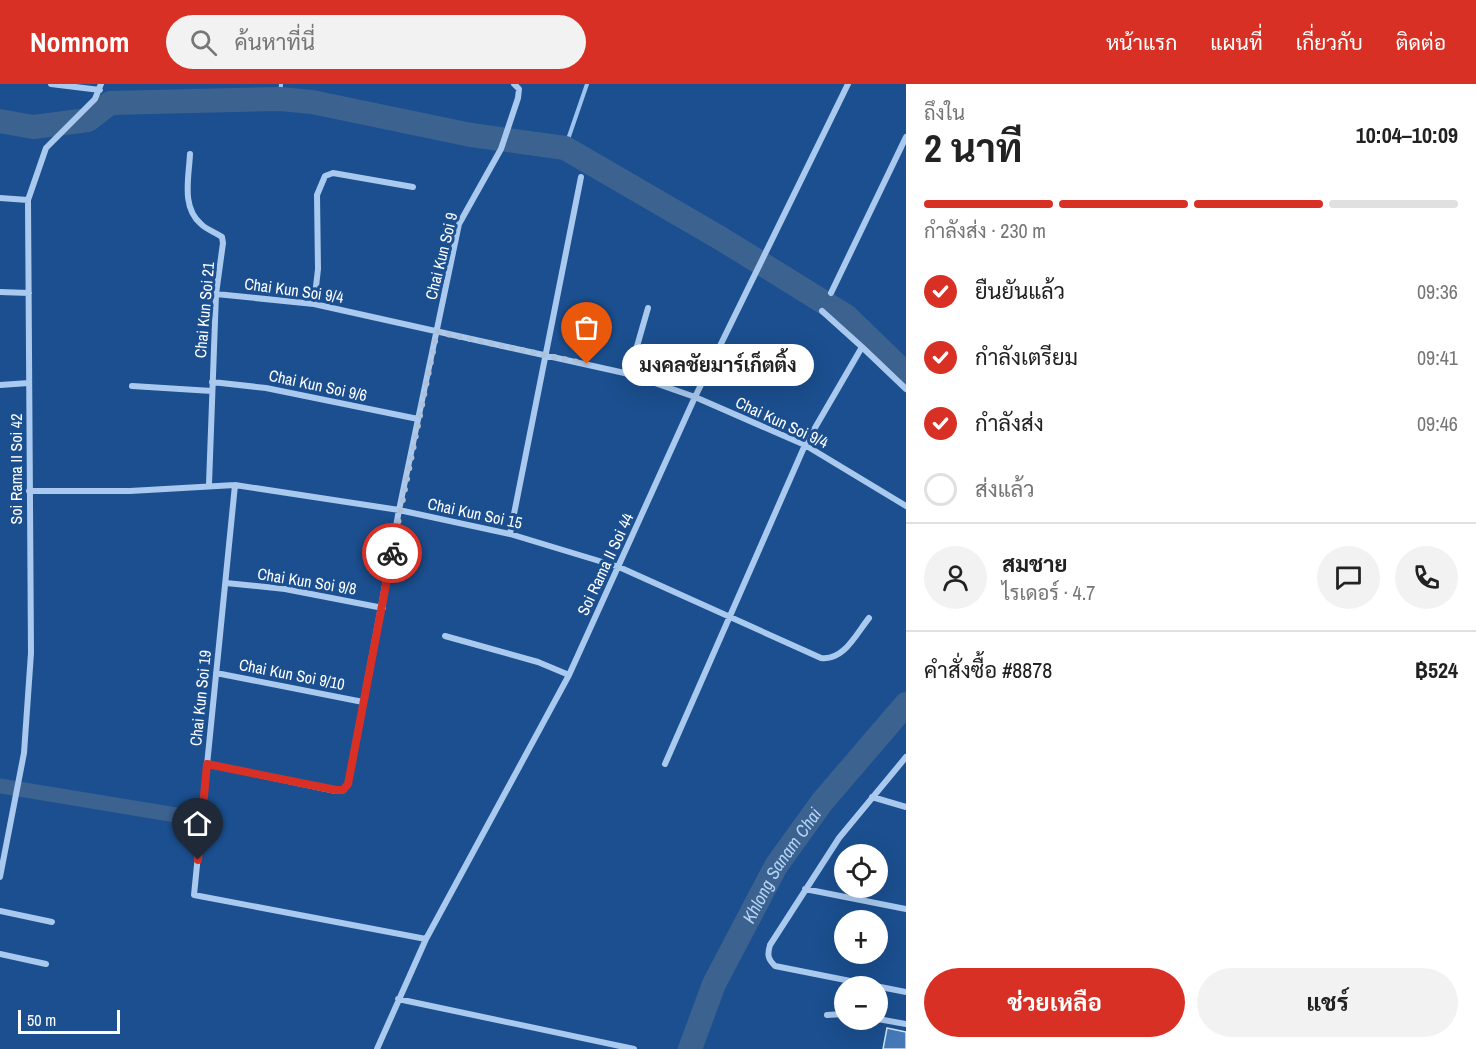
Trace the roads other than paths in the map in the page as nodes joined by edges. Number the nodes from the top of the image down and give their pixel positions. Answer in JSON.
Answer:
{"nodes":[{"id":1,"x":51,"y":84,"type":"edge"},
{"id":2,"x":514,"y":84,"type":"edge"},
{"id":3,"x":848,"y":84,"type":"edge"},
{"id":4,"x":100,"y":87,"type":"edge"},
{"id":5,"x":906,"y":137,"type":"edge"},
{"id":6,"x":190,"y":154,"type":"dead end"},
{"id":7,"x":581,"y":177,"type":"dead end"},
{"id":8,"x":413,"y":187,"type":"dead end"},
{"id":9,"x":0,"y":198,"type":"edge"},
{"id":10,"x":28,"y":200,"type":"junction"},
{"id":11,"x":0,"y":292,"type":"edge"},
{"id":12,"x":29,"y":292,"type":"junction"},
{"id":13,"x":831,"y":293,"type":"dead end"},
{"id":14,"x":216,"y":294,"type":"junction"},
{"id":15,"x":314,"y":304,"type":"junction"},
{"id":16,"x":648,"y":308,"type":"dead end"},
{"id":17,"x":822,"y":311,"type":"dead end"},
{"id":18,"x":437,"y":332,"type":"junction"},
{"id":19,"x":862,"y":347,"type":"junction"},
{"id":20,"x":545,"y":354,"type":"junction"},
{"id":21,"x":629,"y":374,"type":"junction"},
{"id":22,"x":212,"y":382,"type":"junction"},
{"id":23,"x":29,"y":383,"type":"junction"},
{"id":24,"x":0,"y":385,"type":"edge"},
{"id":25,"x":132,"y":386,"type":"dead end"},
{"id":26,"x":906,"y":389,"type":"edge"},
{"id":27,"x":212,"y":391,"type":"junction"},
{"id":28,"x":695,"y":397,"type":"junction"},
{"id":29,"x":418,"y":419,"type":"junction"},
{"id":30,"x":806,"y":445,"type":"junction"},
{"id":31,"x":209,"y":484,"type":"junction"},
{"id":32,"x":235,"y":484,"type":"junction"},
{"id":33,"x":29,"y":491,"type":"junction"},
{"id":34,"x":906,"y":506,"type":"edge"},
{"id":35,"x":399,"y":510,"type":"junction"},
{"id":36,"x":510,"y":534,"type":"junction"},
{"id":37,"x":619,"y":567,"type":"junction"},
{"id":38,"x":226,"y":583,"type":"junction"},
{"id":39,"x":383,"y":608,"type":"junction"},
{"id":40,"x":731,"y":617,"type":"junction"},
{"id":41,"x":869,"y":618,"type":"dead end"},
{"id":42,"x":445,"y":636,"type":"dead end"},
{"id":43,"x":216,"y":673,"type":"junction"},
{"id":44,"x":569,"y":675,"type":"junction"},
{"id":45,"x":363,"y":702,"type":"junction"},
{"id":46,"x":906,"y":757,"type":"edge"},
{"id":47,"x":207,"y":764,"type":"junction"},
{"id":48,"x":665,"y":764,"type":"dead end"},
{"id":49,"x":872,"y":797,"type":"junction"},
{"id":50,"x":906,"y":807,"type":"edge"},
{"id":51,"x":0,"y":877,"type":"edge"},
{"id":52,"x":805,"y":889,"type":"junction"},
{"id":53,"x":906,"y":909,"type":"edge"},
{"id":54,"x":0,"y":911,"type":"edge"},
{"id":55,"x":52,"y":922,"type":"dead end"},
{"id":56,"x":426,"y":939,"type":"junction"},
{"id":57,"x":0,"y":954,"type":"edge"},
{"id":58,"x":46,"y":964,"type":"dead end"},
{"id":59,"x":906,"y":992,"type":"edge"},
{"id":60,"x":398,"y":999,"type":"junction"},
{"id":61,"x":827,"y":1015,"type":"dead end"},
{"id":62,"x":834,"y":1015,"type":"edge"},
{"id":63,"x":888,"y":1021,"type":"edge"},
{"id":64,"x":906,"y":1024,"type":"edge"},
{"id":65,"x":377,"y":1049,"type":"edge"},
{"id":66,"x":634,"y":1049,"type":"edge"}],
"edges":[{"from":1,"to":4,"type":"street"},
{"from":2,"to":18,"type":"street","name":"Chai Kun Soi 9"},
{"from":3,"to":28,"type":"street","name":"Soi Rama II Soi 44"},
{"from":4,"to":10,"type":"street","name":"Soi Rama II Soi 42"},
{"from":5,"to":13,"type":"street"},
{"from":6,"to":14,"type":"street","name":"Chai Kun Soi 21"},
{"from":7,"to":20,"type":"street"},
{"from":8,"to":15,"type":"street"},
{"from":9,"to":10,"type":"street"},
{"from":10,"to":12,"type":"street","name":"Soi Rama II Soi 42"},
{"from":11,"to":12,"type":"street"},
{"from":12,"to":23,"type":"street","name":"Soi Rama II Soi 42"},
{"from":14,"to":15,"type":"street","name":"Chai Kun Soi 9/4"},
{"from":14,"to":22,"type":"street","name":"Chai Kun Soi 21"},
{"from":15,"to":18,"type":"street","name":"Chai Kun Soi 9/4"},
{"from":16,"to":21,"type":"street"},
{"from":17,"to":19,"type":"street"},
{"from":18,"to":20,"type":"street","name":"Chai Kun Soi 9/4"},
{"from":18,"to":29,"type":"street","name":"Chai Kun Soi 9"},
{"from":19,"to":26,"type":"street"},
{"from":19,"to":30,"type":"street"},
{"from":20,"to":21,"type":"street","name":"Chai Kun Soi 9/4"},
{"from":20,"to":36,"type":"street"},
{"from":21,"to":28,"type":"street","name":"Chai Kun Soi 9/4"},
{"from":22,"to":27,"type":"street","name":"Chai Kun Soi 21"},
{"from":22,"to":29,"type":"street","name":"Chai Kun Soi 9/6"},
{"from":23,"to":24,"type":"street"},
{"from":23,"to":33,"type":"street","name":"Soi Rama II Soi 42"},
{"from":25,"to":27,"type":"street"},
{"from":27,"to":31,"type":"street","name":"Chai Kun Soi 21"},
{"from":28,"to":30,"type":"street","name":"Chai Kun Soi 9/4"},
{"from":28,"to":37,"type":"street","name":"Soi Rama II Soi 44"},
{"from":29,"to":35,"type":"street","name":"Chai Kun Soi 9"},
{"from":30,"to":34,"type":"street","name":"Chai Kun Soi 9/4"},
{"from":30,"to":40,"type":"street"},
{"from":31,"to":32,"type":"street","name":"Chai Kun Soi 15"},
{"from":31,"to":33,"type":"street","name":"Chai Kun Soi 15"},
{"from":32,"to":35,"type":"street","name":"Chai Kun Soi 15"},
{"from":32,"to":38,"type":"street","name":"Chai Kun Soi 19"},
{"from":33,"to":51,"type":"street","name":"Soi Rama II Soi 42"},
{"from":35,"to":36,"type":"street","name":"Chai Kun Soi 15"},
{"from":35,"to":39,"type":"street","name":"Chai Kun Soi 9"},
{"from":36,"to":37,"type":"street","name":"Chai Kun Soi 15"},
{"from":37,"to":40,"type":"street","name":"Chai Kun Soi 15"},
{"from":37,"to":44,"type":"street","name":"Soi Rama II Soi 44"},
{"from":38,"to":39,"type":"street","name":"Chai Kun Soi 9/8"},
{"from":38,"to":43,"type":"street","name":"Chai Kun Soi 19"},
{"from":39,"to":45,"type":"street","name":"Chai Kun Soi 9"},
{"from":40,"to":41,"type":"street","name":"Chai Kun Soi 15"},
{"from":40,"to":48,"type":"street"},
{"from":42,"to":44,"type":"street"},
{"from":43,"to":45,"type":"street","name":"Chai Kun Soi 9/10"},
{"from":43,"to":47,"type":"street","name":"Chai Kun Soi 19"},
{"from":44,"to":56,"type":"street","name":"Soi Rama II Soi 44"},
{"from":45,"to":47,"type":"street","name":"Chai Kun Soi 9"},
{"from":46,"to":49,"type":"street"},
{"from":47,"to":56,"type":"street","name":"Chai Kun Soi 19"},
{"from":49,"to":50,"type":"street"},
{"from":49,"to":52,"type":"street"},
{"from":52,"to":53,"type":"street"},
{"from":52,"to":59,"type":"street"},
{"from":54,"to":55,"type":"street"},
{"from":56,"to":60,"type":"street","name":"Soi Rama II Soi 44"},
{"from":57,"to":58,"type":"street"},
{"from":60,"to":65,"type":"street","name":"Soi Rama II Soi 44"},
{"from":60,"to":66,"type":"street"},
{"from":61,"to":62,"type":"street"},
{"from":63,"to":64,"type":"street"}]}
